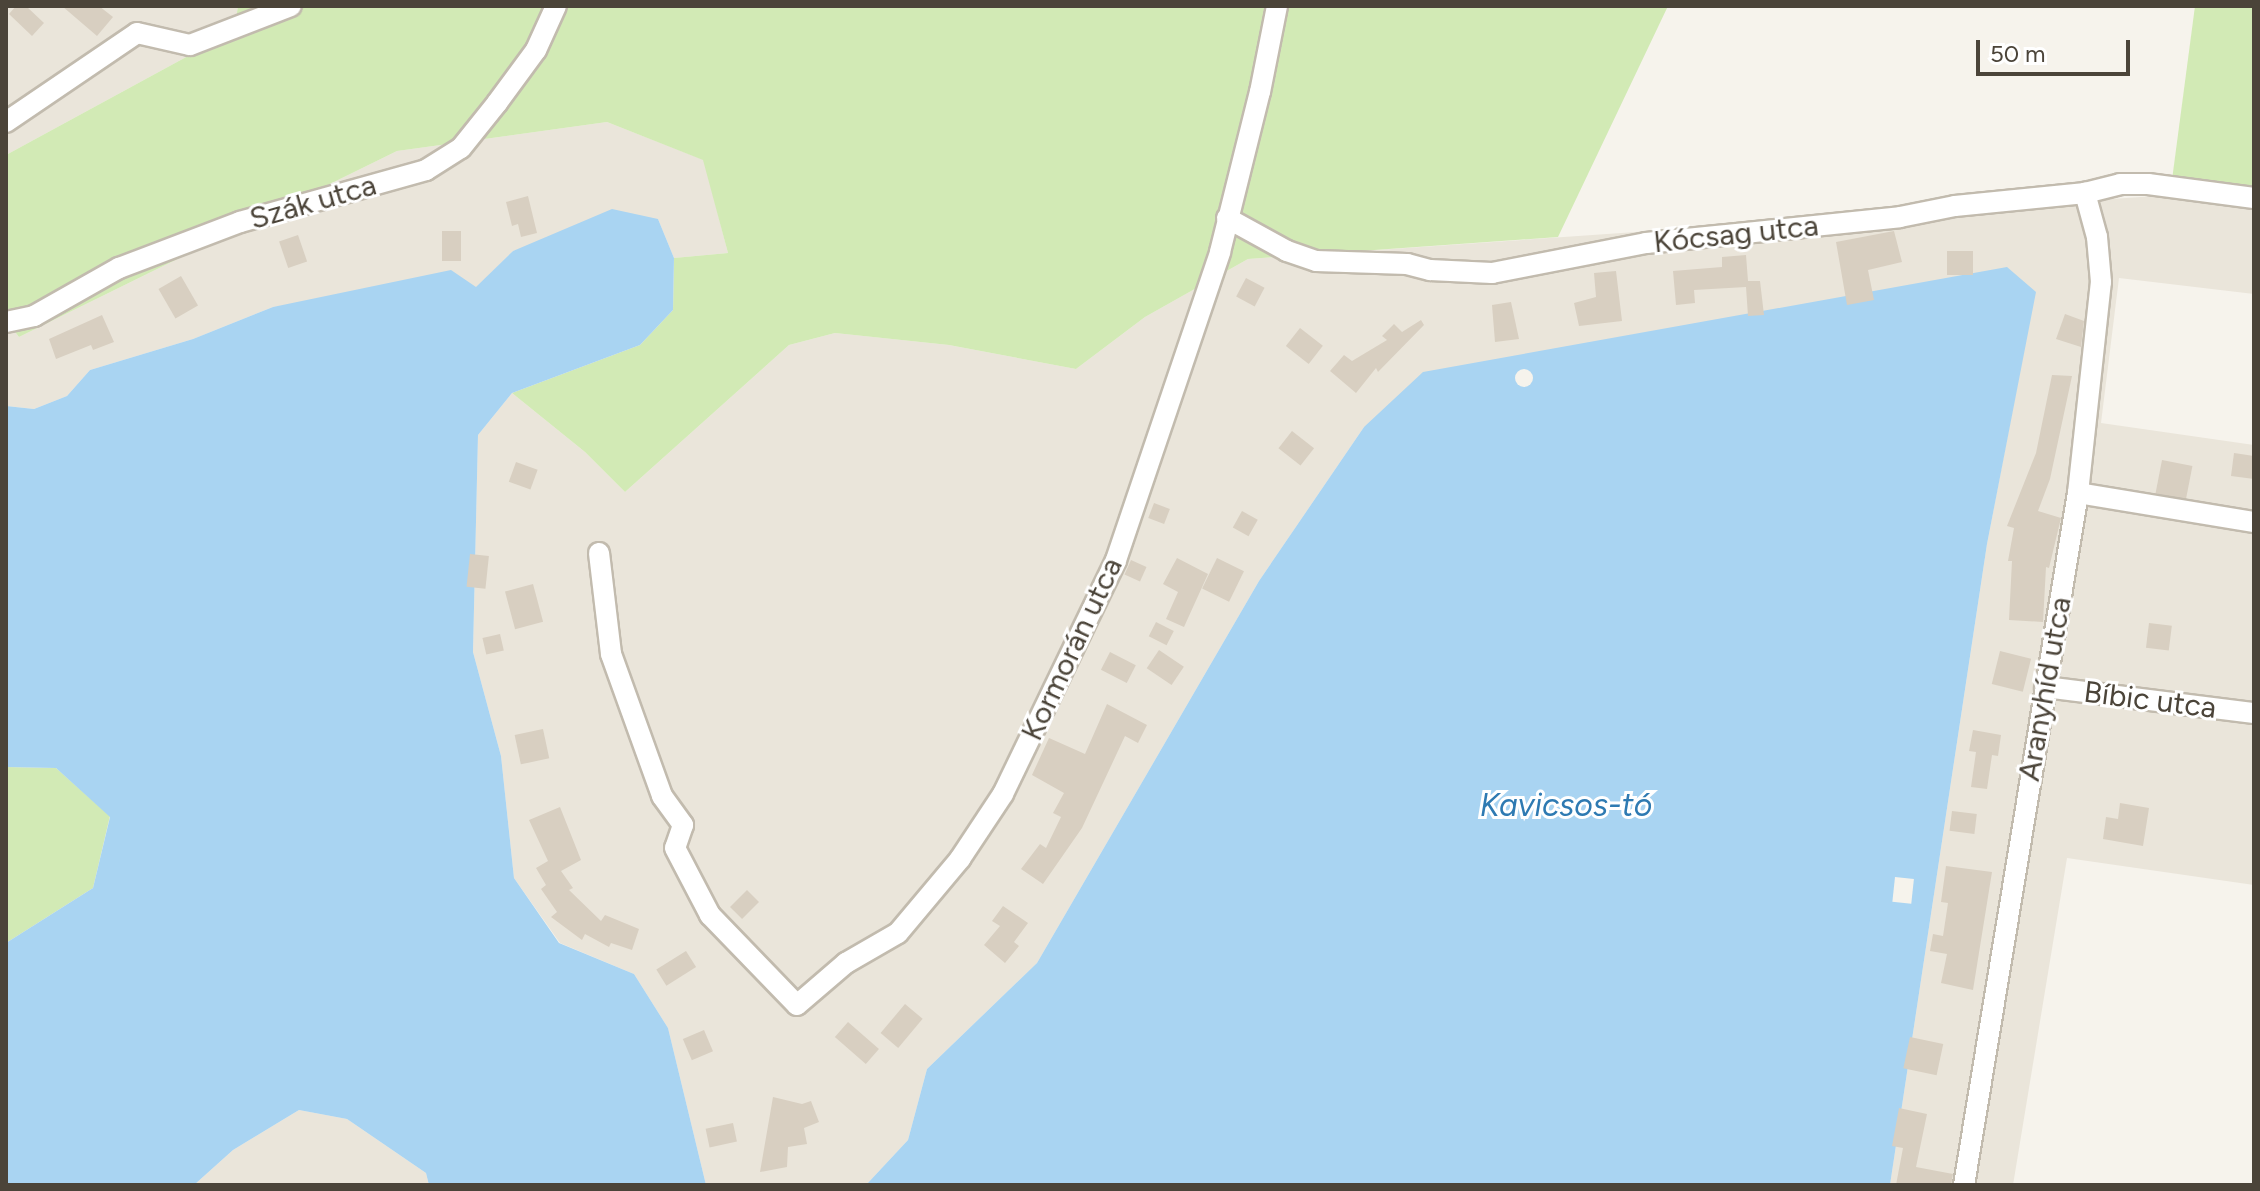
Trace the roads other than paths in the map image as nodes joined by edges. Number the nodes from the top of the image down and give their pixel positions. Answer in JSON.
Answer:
{"nodes":[{"id":1,"x":291,"y":6,"type":"edge"},
{"id":2,"x":556,"y":6,"type":"edge"},
{"id":3,"x":1277,"y":6,"type":"edge"},
{"id":4,"x":6,"y":122,"type":"edge"},
{"id":5,"x":2085,"y":193,"type":"junction"},
{"id":6,"x":2254,"y":198,"type":"edge"},
{"id":7,"x":1227,"y":218,"type":"junction"},
{"id":8,"x":6,"y":322,"type":"edge"},
{"id":9,"x":2078,"y":493,"type":"junction"},
{"id":10,"x":2254,"y":522,"type":"edge"},
{"id":11,"x":599,"y":553,"type":"dead end"},
{"id":12,"x":2045,"y":687,"type":"junction"},
{"id":13,"x":2254,"y":713,"type":"edge"},
{"id":14,"x":1964,"y":1185,"type":"edge"}],
"edges":[{"from":1,"to":4,"type":"street"},
{"from":2,"to":8,"type":"street","name":"Szák utca"},
{"from":3,"to":7,"type":"street","name":"Kormorán utca"},
{"from":5,"to":6,"type":"street","name":"Kócsag utca"},
{"from":5,"to":7,"type":"street","name":"Kócsag utca"},
{"from":5,"to":9,"type":"street","name":"Aranyhíd utca"},
{"from":7,"to":11,"type":"street","name":"Kormorán utca"},
{"from":9,"to":10,"type":"street"},
{"from":9,"to":12,"type":"street","name":"Aranyhíd utca"},
{"from":12,"to":13,"type":"street","name":"Bíbic utca"},
{"from":12,"to":14,"type":"street","name":"Aranyhíd utca"}]}
